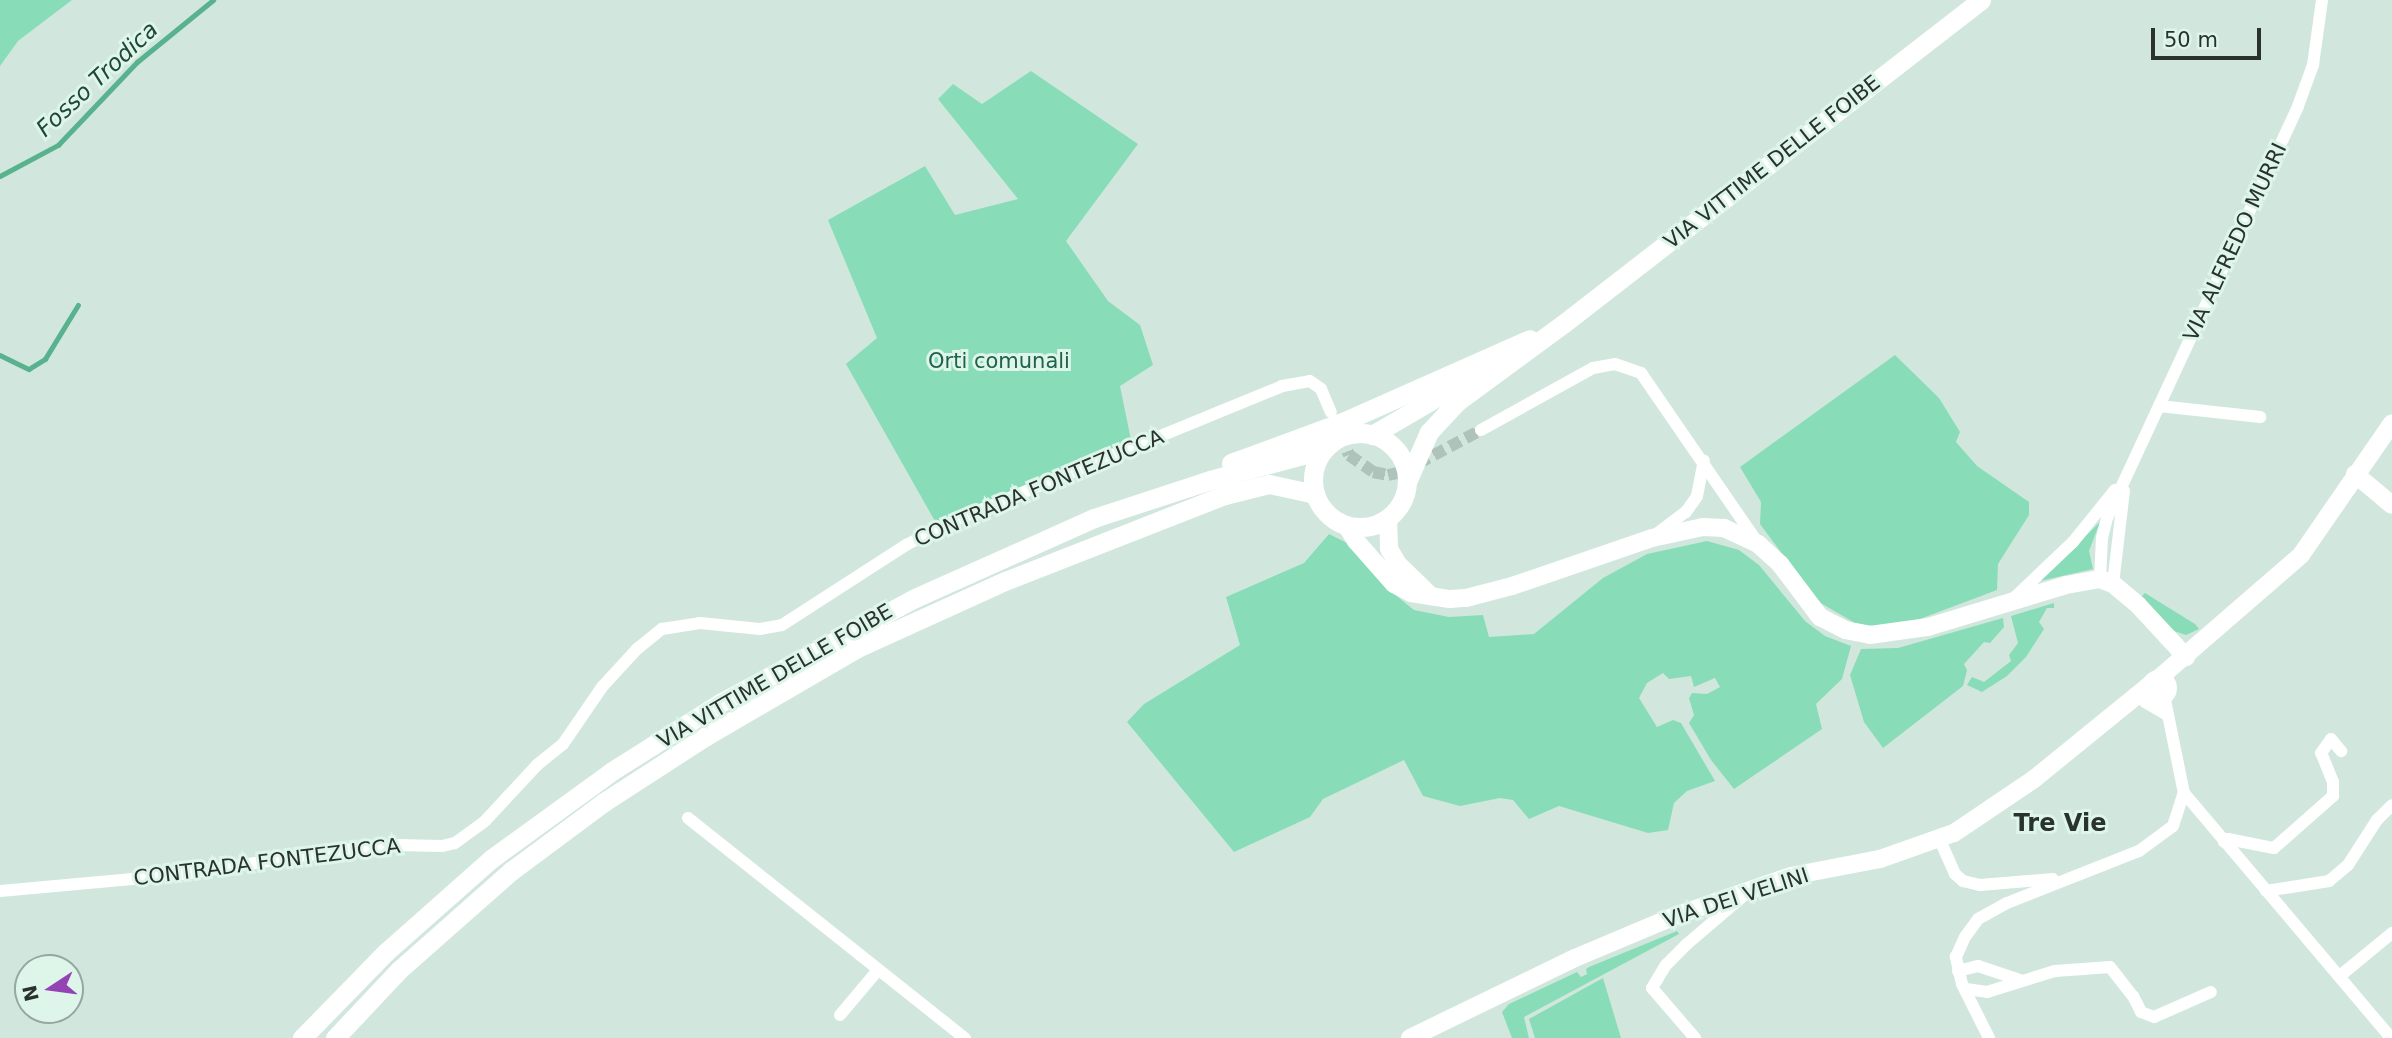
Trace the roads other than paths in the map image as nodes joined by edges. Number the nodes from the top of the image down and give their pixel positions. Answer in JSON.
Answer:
{"nodes":[{"id":1,"x":1981,"y":0,"type":"edge"},
{"id":2,"x":2322,"y":0,"type":"edge"},
{"id":3,"x":1563,"y":324,"type":"junction"},
{"id":4,"x":2159,"y":406,"type":"junction"},
{"id":5,"x":1331,"y":412,"type":"tunnel mouth"},
{"id":6,"x":2260,"y":417,"type":"dead end"},
{"id":7,"x":2392,"y":423,"type":"edge"},
{"id":8,"x":1481,"y":430,"type":"tunnel mouth"},
{"id":9,"x":1372,"y":435,"type":"junction"},
{"id":10,"x":1325,"y":449,"type":"junction"},
{"id":11,"x":1704,"y":461,"type":"junction"},
{"id":12,"x":2355,"y":474,"type":"junction"},
{"id":13,"x":2126,"y":477,"type":"junction"},
{"id":14,"x":1407,"y":482,"type":"junction"},
{"id":15,"x":1315,"y":494,"type":"junction"},
{"id":16,"x":2392,"y":505,"type":"edge"},
{"id":17,"x":1124,"y":506,"type":"junction"},
{"id":18,"x":1388,"y":518,"type":"junction"},
{"id":19,"x":1346,"y":525,"type":"junction"},
{"id":20,"x":1652,"y":538,"type":"junction"},
{"id":21,"x":1758,"y":544,"type":"junction"},
{"id":22,"x":2106,"y":582,"type":"junction"},
{"id":23,"x":1431,"y":596,"type":"junction"},
{"id":24,"x":2011,"y":601,"type":"junction"},
{"id":25,"x":2186,"y":657,"type":"junction"},
{"id":26,"x":2157,"y":691,"type":"junction"},
{"id":27,"x":2166,"y":714,"type":"junction"},
{"id":28,"x":2341,"y":751,"type":"dead end"},
{"id":29,"x":2184,"y":793,"type":"junction"},
{"id":30,"x":2392,"y":805,"type":"edge"},
{"id":31,"x":688,"y":818,"type":"dead end"},
{"id":32,"x":1939,"y":838,"type":"junction"},
{"id":33,"x":2224,"y":842,"type":"junction"},
{"id":34,"x":2071,"y":877,"type":"junction"},
{"id":35,"x":1750,"y":889,"type":"junction"},
{"id":36,"x":0,"y":891,"type":"edge"},
{"id":37,"x":2266,"y":891,"type":"junction"},
{"id":38,"x":2392,"y":933,"type":"edge"},
{"id":39,"x":878,"y":970,"type":"junction"},
{"id":40,"x":1958,"y":971,"type":"junction"},
{"id":41,"x":2341,"y":975,"type":"junction"},
{"id":42,"x":2020,"y":980,"type":"junction"},
{"id":43,"x":1966,"y":989,"type":"junction"},
{"id":44,"x":2211,"y":992,"type":"dead end"},
{"id":45,"x":840,"y":1015,"type":"dead end"},
{"id":46,"x":302,"y":1038,"type":"edge"},
{"id":47,"x":334,"y":1038,"type":"edge"},
{"id":48,"x":965,"y":1038,"type":"edge"},
{"id":49,"x":1410,"y":1038,"type":"edge"},
{"id":50,"x":1695,"y":1038,"type":"edge"},
{"id":51,"x":1989,"y":1038,"type":"edge"},
{"id":52,"x":2391,"y":1038,"type":"edge"}],
"edges":[{"from":1,"to":3,"type":"main road","name":"VIA VITTIME DELLE FOIBE"},
{"from":2,"to":4,"type":"street","name":"VIA ALFREDO MURRI"},
{"from":3,"to":9,"type":"main road","name":"VIA VITTIME DELLE FOIBE"},
{"from":3,"to":14,"type":"main road","name":"VIA VITTIME DELLE FOIBE"},
{"from":3,"to":17,"type":"main road"},
{"from":4,"to":6,"type":"street"},
{"from":4,"to":13,"type":"street","name":"VIA ALFREDO MURRI"},
{"from":5,"to":36,"type":"street","name":"CONTRADA FONTEZUCCA"},
{"from":7,"to":12,"type":"street","name":"VIA DEI VELINI"},
{"from":8,"to":11,"type":"street"},
{"from":9,"to":10,"type":"main road"},
{"from":9,"to":14,"type":"main road"},
{"from":10,"to":15,"type":"main road"},
{"from":10,"to":17,"type":"main road","name":"VIA VITTIME DELLE FOIBE"},
{"from":11,"to":20,"type":"street"},
{"from":11,"to":21,"type":"street"},
{"from":12,"to":16,"type":"street"},
{"from":12,"to":25,"type":"street","name":"VIA DEI VELINI"},
{"from":13,"to":22,"type":"street"},
{"from":13,"to":24,"type":"street"},
{"from":14,"to":18,"type":"main road"},
{"from":15,"to":19,"type":"main road"},
{"from":15,"to":47,"type":"main road","name":"VIA VITTIME DELLE FOIBE"},
{"from":17,"to":46,"type":"main road","name":"VIA VITTIME DELLE FOIBE"},
{"from":18,"to":19,"type":"main road"},
{"from":18,"to":23,"type":"street"},
{"from":19,"to":23,"type":"street"},
{"from":20,"to":21,"type":"street"},
{"from":20,"to":23,"type":"street"},
{"from":21,"to":24,"type":"street"},
{"from":22,"to":24,"type":"street"},
{"from":22,"to":25,"type":"street"},
{"from":25,"to":26,"type":"street","name":"VIA DEI VELINI"},
{"from":26,"to":27,"type":"street"},
{"from":26,"to":27,"type":"street"},
{"from":26,"to":32,"type":"street","name":"VIA DEI VELINI"},
{"from":27,"to":29,"type":"street"},
{"from":28,"to":33,"type":"street"},
{"from":29,"to":33,"type":"street"},
{"from":29,"to":34,"type":"street"},
{"from":30,"to":37,"type":"street"},
{"from":31,"to":39,"type":"street"},
{"from":32,"to":34,"type":"street"},
{"from":32,"to":35,"type":"street","name":"VIA DEI VELINI"},
{"from":33,"to":37,"type":"street"},
{"from":34,"to":40,"type":"street"},
{"from":35,"to":49,"type":"street","name":"VIA DEI VELINI"},
{"from":35,"to":50,"type":"street"},
{"from":37,"to":41,"type":"street"},
{"from":38,"to":41,"type":"street"},
{"from":39,"to":45,"type":"street"},
{"from":39,"to":48,"type":"street"},
{"from":40,"to":42,"type":"street"},
{"from":40,"to":43,"type":"street"},
{"from":41,"to":52,"type":"street"},
{"from":42,"to":43,"type":"street"},
{"from":42,"to":44,"type":"street"},
{"from":43,"to":51,"type":"street"}]}
